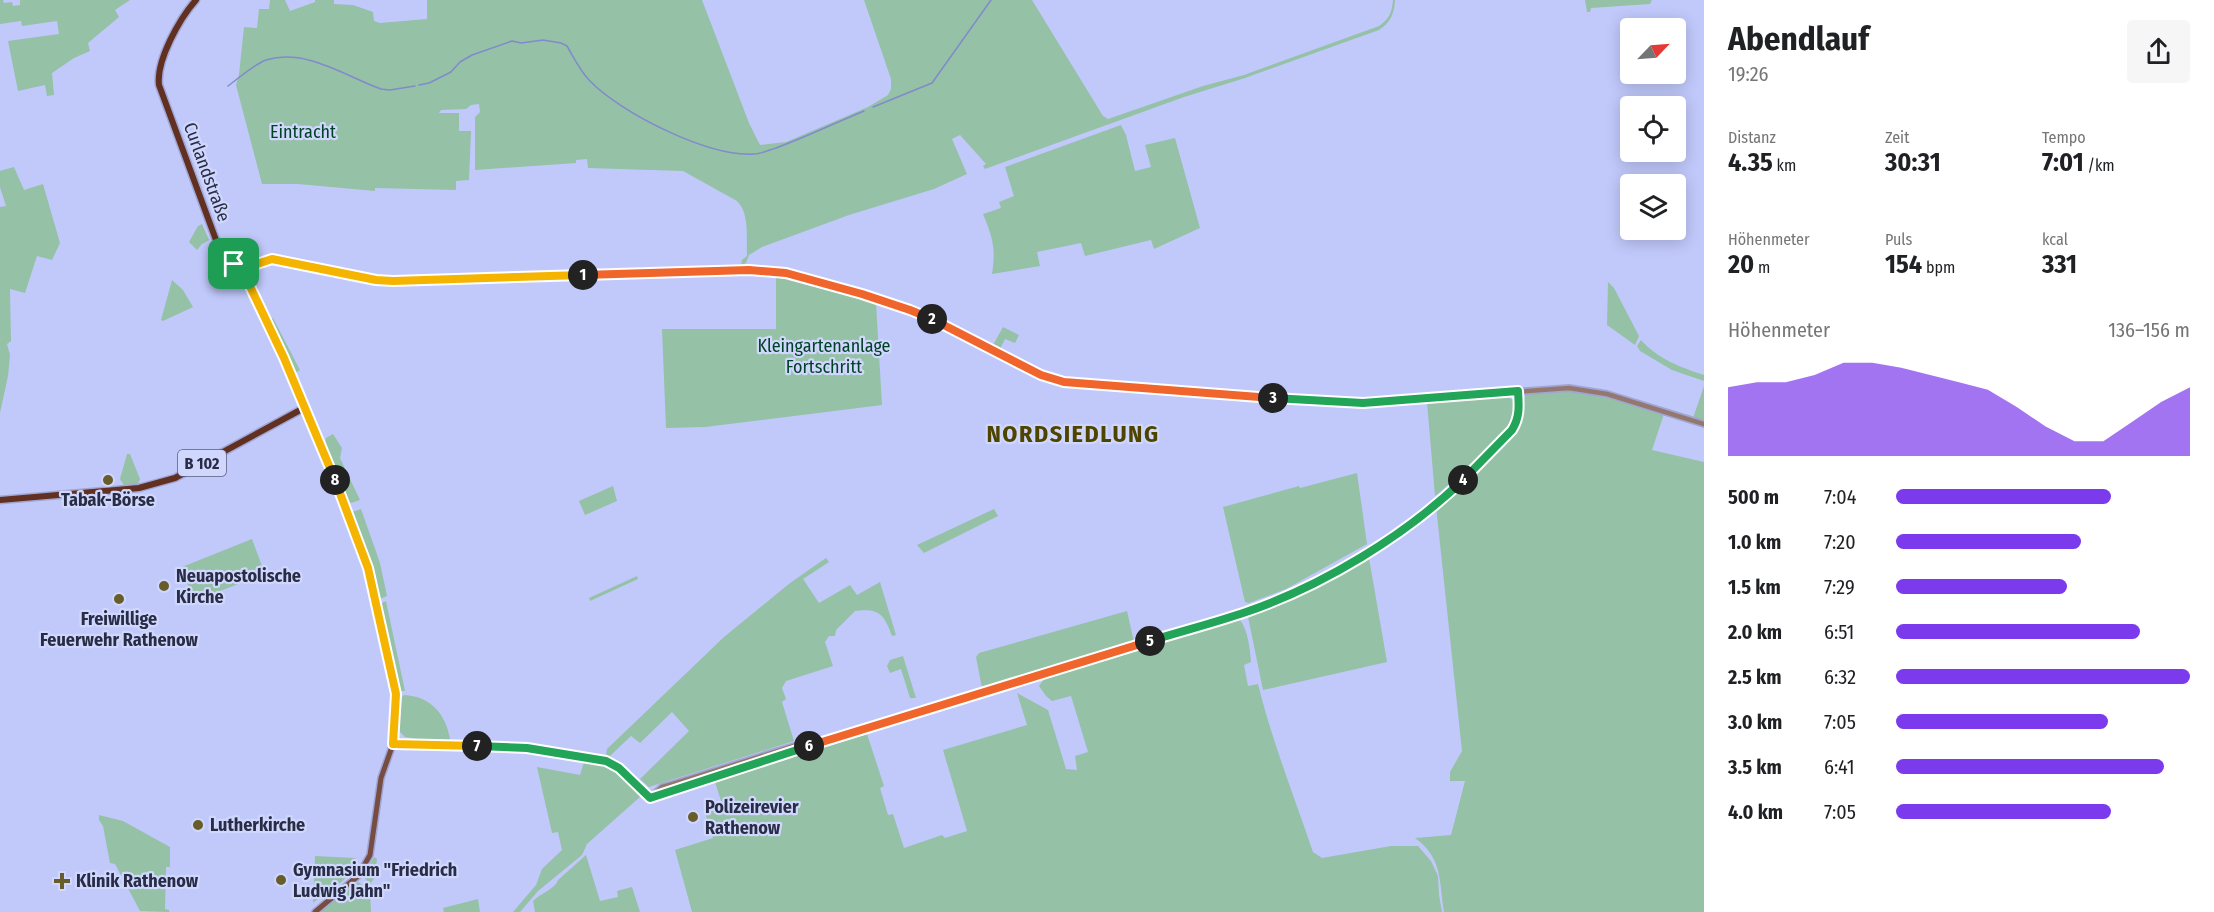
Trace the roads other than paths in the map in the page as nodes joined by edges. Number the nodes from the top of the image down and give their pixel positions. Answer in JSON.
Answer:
{"nodes":[{"id":1,"x":196,"y":0,"type":"edge"},
{"id":2,"x":234,"y":264,"type":"junction"},
{"id":3,"x":251,"y":266,"type":"junction"},
{"id":4,"x":247,"y":280,"type":"junction"},
{"id":5,"x":1518,"y":391,"type":"junction"},
{"id":6,"x":304,"y":408,"type":"junction"},
{"id":7,"x":1704,"y":424,"type":"edge"},
{"id":8,"x":0,"y":500,"type":"edge"},
{"id":9,"x":393,"y":744,"type":"junction"},
{"id":10,"x":315,"y":912,"type":"edge"}],
"edges":[{"from":1,"to":2,"type":"main road","name":"Curlandstraße"},
{"from":2,"to":3,"type":"main road"},
{"from":2,"to":4,"type":"main road"},
{"from":3,"to":4,"type":"main road"},
{"from":3,"to":5,"type":"street"},
{"from":4,"to":6,"type":"main road"},
{"from":5,"to":7,"type":"street"},
{"from":5,"to":9,"type":"street"},
{"from":6,"to":8,"type":"main road","number":"B 102"},
{"from":6,"to":9,"type":"main road"},
{"from":9,"to":10,"type":"main road"}]}
